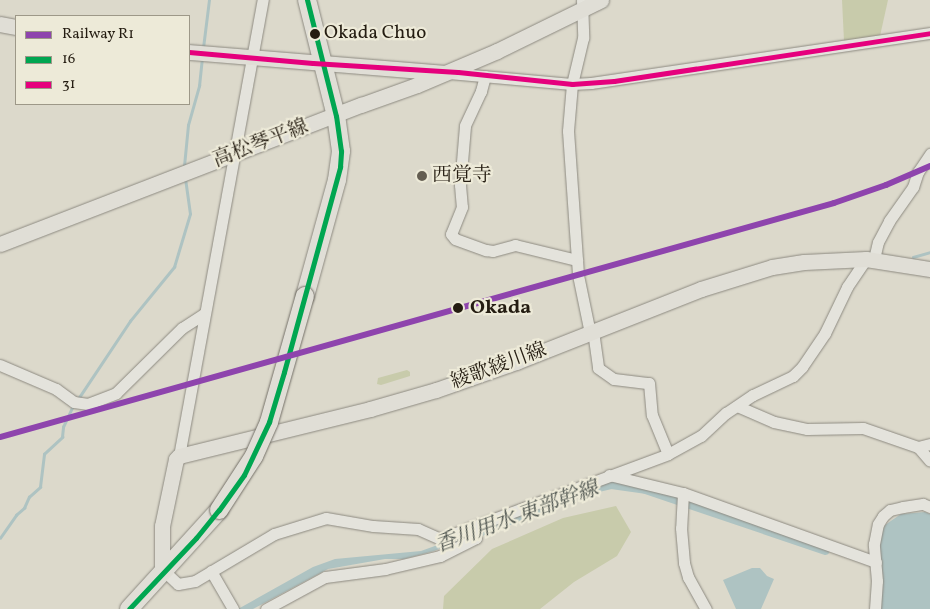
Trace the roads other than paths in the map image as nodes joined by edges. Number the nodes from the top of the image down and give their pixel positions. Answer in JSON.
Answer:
{"nodes":[{"id":1,"x":263,"y":0,"type":"edge"},
{"id":2,"x":307,"y":0,"type":"edge"},
{"id":3,"x":601,"y":0,"type":"edge"},
{"id":4,"x":583,"y":4,"type":"edge"},
{"id":5,"x":0,"y":24,"type":"edge"},
{"id":6,"x":15,"y":28,"type":"edge"},
{"id":7,"x":930,"y":33,"type":"edge"},
{"id":8,"x":198,"y":53,"type":"edge"},
{"id":9,"x":252,"y":59,"type":"junction"},
{"id":10,"x":322,"y":64,"type":"junction"},
{"id":11,"x":446,"y":73,"type":"junction"},
{"id":12,"x":485,"y":76,"type":"junction"},
{"id":13,"x":572,"y":84,"type":"junction"},
{"id":14,"x":336,"y":116,"type":"junction"},
{"id":15,"x":236,"y":153,"type":"junction"},
{"id":16,"x":930,"y":154,"type":"edge"},
{"id":17,"x":0,"y":244,"type":"edge"},
{"id":18,"x":870,"y":259,"type":"junction"},
{"id":19,"x":577,"y":260,"type":"junction"},
{"id":20,"x":930,"y":269,"type":"edge"},
{"id":21,"x":205,"y":313,"type":"junction"},
{"id":22,"x":591,"y":332,"type":"junction"},
{"id":23,"x":0,"y":365,"type":"edge"},
{"id":24,"x":737,"y":406,"type":"junction"},
{"id":25,"x":930,"y":444,"type":"edge"},
{"id":26,"x":918,"y":446,"type":"junction"},
{"id":27,"x":668,"y":454,"type":"junction"},
{"id":28,"x":179,"y":456,"type":"junction"},
{"id":29,"x":930,"y":461,"type":"edge"},
{"id":30,"x":609,"y":475,"type":"junction"},
{"id":31,"x":683,"y":493,"type":"junction"},
{"id":32,"x":930,"y":507,"type":"edge"},
{"id":33,"x":162,"y":531,"type":"junction"},
{"id":34,"x":474,"y":531,"type":"junction"},
{"id":35,"x":193,"y":541,"type":"junction"},
{"id":36,"x":876,"y":562,"type":"junction"},
{"id":37,"x":164,"y":571,"type":"junction"},
{"id":38,"x":211,"y":571,"type":"junction"},
{"id":39,"x":129,"y":609,"type":"edge"},
{"id":40,"x":233,"y":609,"type":"edge"},
{"id":41,"x":266,"y":609,"type":"edge"},
{"id":42,"x":706,"y":609,"type":"edge"},
{"id":43,"x":875,"y":609,"type":"edge"}],
"edges":[{"from":1,"to":9,"type":"street"},
{"from":2,"to":10,"type":"highway"},
{"from":3,"to":4,"type":"main road","name":"高松琴平線"},
{"from":4,"to":11,"type":"main road","name":"高松琴平線"},
{"from":4,"to":13,"type":"street"},
{"from":5,"to":6,"type":"main road"},
{"from":7,"to":13,"type":"street"},
{"from":8,"to":9,"type":"main road"},
{"from":9,"to":10,"type":"main road"},
{"from":9,"to":15,"type":"street"},
{"from":10,"to":11,"type":"main road"},
{"from":10,"to":14,"type":"highway"},
{"from":11,"to":12,"type":"street"},
{"from":11,"to":14,"type":"main road","name":"高松琴平線"},
{"from":12,"to":13,"type":"street"},
{"from":12,"to":19,"type":"street"},
{"from":13,"to":19,"type":"street"},
{"from":14,"to":15,"type":"main road","name":"高松琴平線"},
{"from":14,"to":35,"type":"highway","bridge":true},
{"from":15,"to":17,"type":"main road","name":"高松琴平線"},
{"from":15,"to":21,"type":"street"},
{"from":16,"to":18,"type":"street"},
{"from":18,"to":20,"type":"main road","name":"綾歌綾川線"},
{"from":18,"to":22,"type":"main road","name":"綾歌綾川線"},
{"from":18,"to":24,"type":"street"},
{"from":19,"to":22,"type":"street"},
{"from":21,"to":23,"type":"street"},
{"from":21,"to":28,"type":"street"},
{"from":22,"to":27,"type":"street"},
{"from":22,"to":28,"type":"main road","name":"綾歌綾川線"},
{"from":24,"to":26,"type":"street"},
{"from":24,"to":27,"type":"street"},
{"from":25,"to":26,"type":"street"},
{"from":26,"to":29,"type":"street"},
{"from":27,"to":30,"type":"street"},
{"from":28,"to":33,"type":"main road"},
{"from":30,"to":31,"type":"street"},
{"from":30,"to":34,"type":"street"},
{"from":31,"to":36,"type":"street"},
{"from":31,"to":42,"type":"street"},
{"from":32,"to":36,"type":"street"},
{"from":33,"to":35,"type":"main road"},
{"from":33,"to":37,"type":"main road"},
{"from":34,"to":38,"type":"street"},
{"from":34,"to":41,"type":"street"},
{"from":35,"to":37,"type":"highway"},
{"from":36,"to":43,"type":"street"},
{"from":37,"to":38,"type":"street"},
{"from":37,"to":39,"type":"highway"},
{"from":38,"to":40,"type":"street"}]}
